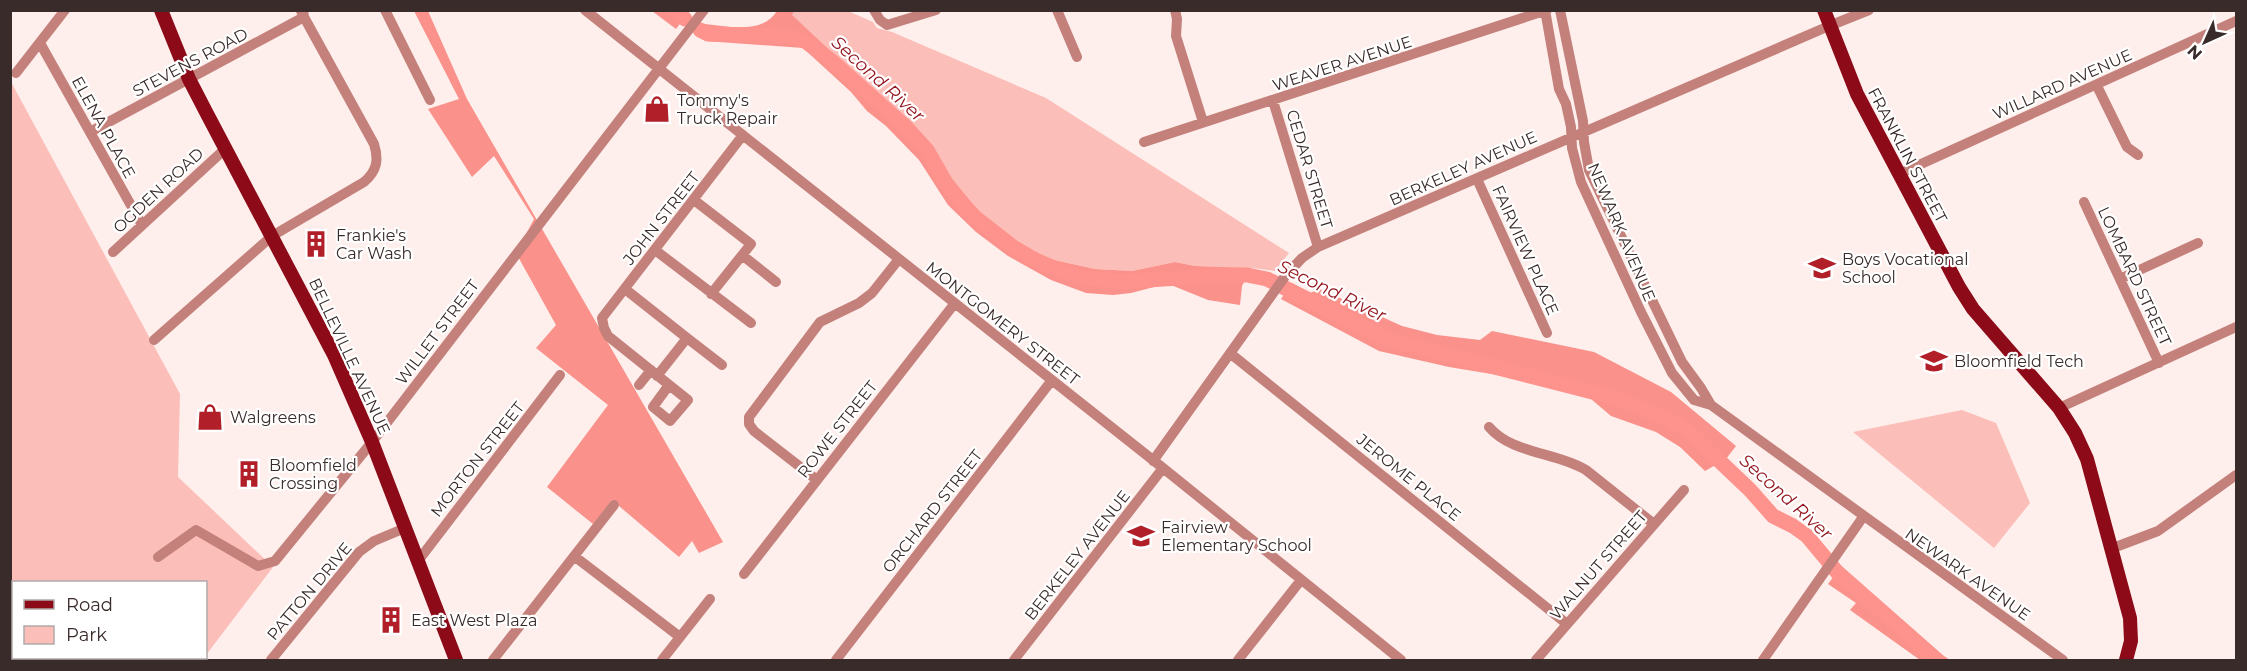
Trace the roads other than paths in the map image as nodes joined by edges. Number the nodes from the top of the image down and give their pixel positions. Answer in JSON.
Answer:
{"nodes":[{"id":1,"x":64,"y":10,"type":"edge"},
{"id":2,"x":161,"y":10,"type":"edge"},
{"id":3,"x":385,"y":10,"type":"edge"},
{"id":4,"x":585,"y":10,"type":"edge"},
{"id":5,"x":874,"y":10,"type":"edge"},
{"id":6,"x":936,"y":10,"type":"edge"},
{"id":7,"x":1057,"y":10,"type":"edge"},
{"id":8,"x":1175,"y":10,"type":"edge"},
{"id":9,"x":1560,"y":10,"type":"edge"},
{"id":10,"x":1824,"y":10,"type":"edge"},
{"id":11,"x":1869,"y":10,"type":"edge"},
{"id":12,"x":1546,"y":11,"type":"edge"},
{"id":13,"x":303,"y":13,"type":"edge"},
{"id":14,"x":701,"y":14,"type":"edge"},
{"id":15,"x":2236,"y":21,"type":"edge"},
{"id":16,"x":1829,"y":26,"type":"junction"},
{"id":17,"x":40,"y":43,"type":"junction"},
{"id":18,"x":1077,"y":57,"type":"dead end"},
{"id":19,"x":659,"y":69,"type":"junction"},
{"id":20,"x":16,"y":73,"type":"dead end"},
{"id":21,"x":189,"y":79,"type":"junction"},
{"id":22,"x":2097,"y":86,"type":"junction"},
{"id":23,"x":430,"y":100,"type":"dead end"},
{"id":24,"x":1273,"y":101,"type":"junction"},
{"id":25,"x":1203,"y":122,"type":"junction"},
{"id":26,"x":90,"y":132,"type":"junction"},
{"id":27,"x":1583,"y":132,"type":"junction"},
{"id":28,"x":743,"y":135,"type":"junction"},
{"id":29,"x":1572,"y":137,"type":"junction"},
{"id":30,"x":1144,"y":142,"type":"dead end"},
{"id":31,"x":225,"y":149,"type":"junction"},
{"id":32,"x":2138,"y":155,"type":"dead end"},
{"id":33,"x":1899,"y":174,"type":"junction"},
{"id":34,"x":1477,"y":179,"type":"junction"},
{"id":35,"x":694,"y":200,"type":"junction"},
{"id":36,"x":2084,"y":202,"type":"dead end"},
{"id":37,"x":142,"y":225,"type":"junction"},
{"id":38,"x":272,"y":236,"type":"junction"},
{"id":39,"x":2198,"y":243,"type":"dead end"},
{"id":40,"x":1318,"y":247,"type":"junction"},
{"id":41,"x":655,"y":250,"type":"junction"},
{"id":42,"x":113,"y":252,"type":"dead end"},
{"id":43,"x":742,"y":255,"type":"junction"},
{"id":44,"x":899,"y":259,"type":"junction"},
{"id":45,"x":2120,"y":279,"type":"junction"},
{"id":46,"x":776,"y":282,"type":"dead end"},
{"id":47,"x":625,"y":289,"type":"junction"},
{"id":48,"x":711,"y":294,"type":"junction"},
{"id":49,"x":955,"y":303,"type":"junction"},
{"id":50,"x":751,"y":323,"type":"dead end"},
{"id":51,"x":2236,"y":327,"type":"edge"},
{"id":52,"x":1547,"y":333,"type":"dead end"},
{"id":53,"x":687,"y":338,"type":"junction"},
{"id":54,"x":154,"y":340,"type":"dead end"},
{"id":55,"x":1232,"y":354,"type":"junction"},
{"id":56,"x":2159,"y":363,"type":"junction"},
{"id":57,"x":722,"y":366,"type":"dead end"},
{"id":58,"x":654,"y":373,"type":"junction"},
{"id":59,"x":561,"y":375,"type":"dead end"},
{"id":60,"x":1052,"y":380,"type":"junction"},
{"id":61,"x":639,"y":385,"type":"dead end"},
{"id":62,"x":669,"y":385,"type":"dead end"},
{"id":63,"x":1711,"y":405,"type":"junction"},
{"id":64,"x":2059,"y":408,"type":"junction"},
{"id":65,"x":1490,"y":427,"type":"dead end"},
{"id":66,"x":372,"y":442,"type":"junction"},
{"id":67,"x":1153,"y":461,"type":"junction"},
{"id":68,"x":1163,"y":468,"type":"junction"},
{"id":69,"x":2236,"y":475,"type":"edge"},
{"id":70,"x":817,"y":480,"type":"junction"},
{"id":71,"x":1683,"y":490,"type":"dead end"},
{"id":72,"x":614,"y":505,"type":"dead end"},
{"id":73,"x":1863,"y":518,"type":"junction"},
{"id":74,"x":1654,"y":524,"type":"junction"},
{"id":75,"x":405,"y":528,"type":"junction"},
{"id":76,"x":2113,"y":549,"type":"junction"},
{"id":77,"x":158,"y":556,"type":"dead end"},
{"id":78,"x":574,"y":556,"type":"junction"},
{"id":79,"x":418,"y":561,"type":"junction"},
{"id":80,"x":744,"y":574,"type":"dead end"},
{"id":81,"x":1301,"y":580,"type":"junction"},
{"id":82,"x":710,"y":600,"type":"dead end"},
{"id":83,"x":1567,"y":624,"type":"junction"},
{"id":84,"x":680,"y":637,"type":"junction"},
{"id":85,"x":1394,"y":658,"type":"edge"},
{"id":86,"x":271,"y":660,"type":"edge"},
{"id":87,"x":456,"y":660,"type":"edge"},
{"id":88,"x":494,"y":660,"type":"edge"},
{"id":89,"x":662,"y":660,"type":"edge"},
{"id":90,"x":836,"y":660,"type":"edge"},
{"id":91,"x":1014,"y":660,"type":"edge"},
{"id":92,"x":1238,"y":660,"type":"edge"},
{"id":93,"x":1536,"y":660,"type":"edge"},
{"id":94,"x":1763,"y":660,"type":"edge"},
{"id":95,"x":2062,"y":660,"type":"edge"},
{"id":96,"x":2126,"y":660,"type":"edge"}],
"edges":[{"from":1,"to":17,"type":"street"},
{"from":2,"to":21,"type":"main road","name":"BELLEVILLE AVENUE"},
{"from":3,"to":23,"type":"street"},
{"from":4,"to":19,"type":"street","name":"MONTGOMERY STREET"},
{"from":5,"to":6,"type":"street"},
{"from":7,"to":18,"type":"street"},
{"from":8,"to":25,"type":"street"},
{"from":9,"to":27,"type":"street","name":"NEWARK AVENUE"},
{"from":10,"to":16,"type":"main road","name":"FRANKLIN STREET"},
{"from":11,"to":16,"type":"street","name":"BERKELEY AVENUE"},
{"from":12,"to":24,"type":"street","name":"WEAVER AVENUE"},
{"from":12,"to":29,"type":"street","name":"NEWARK AVENUE"},
{"from":13,"to":21,"type":"street","name":"STEVENS ROAD"},
{"from":13,"to":38,"type":"street"},
{"from":14,"to":19,"type":"street","name":"WILLET STREET"},
{"from":15,"to":22,"type":"street","name":"WILLARD AVENUE"},
{"from":16,"to":27,"type":"street","name":"BERKELEY AVENUE"},
{"from":16,"to":33,"type":"main road","name":"FRANKLIN STREET"},
{"from":17,"to":20,"type":"street"},
{"from":17,"to":26,"type":"street","name":"ELENA PLACE"},
{"from":19,"to":28,"type":"street","name":"MONTGOMERY STREET"},
{"from":19,"to":66,"type":"street","name":"WILLET STREET"},
{"from":21,"to":26,"type":"street","name":"STEVENS ROAD"},
{"from":21,"to":31,"type":"main road","name":"BELLEVILLE AVENUE"},
{"from":22,"to":32,"type":"street"},
{"from":22,"to":33,"type":"street","name":"WILLARD AVENUE"},
{"from":24,"to":25,"type":"street","name":"WEAVER AVENUE"},
{"from":24,"to":40,"type":"street","name":"CEDAR STREET"},
{"from":25,"to":30,"type":"street","name":"WEAVER AVENUE"},
{"from":26,"to":37,"type":"street","name":"ELENA PLACE"},
{"from":27,"to":29,"type":"street","name":"BERKELEY AVENUE"},
{"from":27,"to":63,"type":"street","name":"NEWARK AVENUE"},
{"from":28,"to":35,"type":"street","name":"JOHN STREET"},
{"from":28,"to":44,"type":"street","name":"MONTGOMERY STREET"},
{"from":29,"to":34,"type":"street","name":"BERKELEY AVENUE"},
{"from":29,"to":63,"type":"street","name":"NEWARK AVENUE"},
{"from":31,"to":37,"type":"street","name":"OGDEN ROAD"},
{"from":31,"to":38,"type":"main road","name":"BELLEVILLE AVENUE"},
{"from":33,"to":64,"type":"main road","name":"FRANKLIN STREET"},
{"from":34,"to":40,"type":"street","name":"BERKELEY AVENUE"},
{"from":34,"to":52,"type":"street","name":"FAIRVIEW PLACE"},
{"from":35,"to":41,"type":"street","name":"JOHN STREET"},
{"from":35,"to":43,"type":"street"},
{"from":36,"to":45,"type":"street","name":"LOMBARD STREET"},
{"from":37,"to":42,"type":"street","name":"OGDEN ROAD"},
{"from":38,"to":54,"type":"street"},
{"from":38,"to":66,"type":"main road","name":"BELLEVILLE AVENUE"},
{"from":39,"to":45,"type":"street"},
{"from":40,"to":55,"type":"street","name":"BERKELEY AVENUE"},
{"from":41,"to":47,"type":"street","name":"JOHN STREET"},
{"from":41,"to":48,"type":"street"},
{"from":43,"to":46,"type":"street"},
{"from":43,"to":48,"type":"street"},
{"from":44,"to":49,"type":"street","name":"MONTGOMERY STREET"},
{"from":44,"to":70,"type":"street"},
{"from":45,"to":56,"type":"street","name":"LOMBARD STREET"},
{"from":47,"to":53,"type":"street"},
{"from":47,"to":58,"type":"street","name":"JOHN STREET"},
{"from":48,"to":50,"type":"street"},
{"from":49,"to":60,"type":"street","name":"MONTGOMERY STREET"},
{"from":49,"to":70,"type":"street","name":"ROWE STREET"},
{"from":51,"to":56,"type":"street"},
{"from":53,"to":57,"type":"street"},
{"from":53,"to":58,"type":"street"},
{"from":55,"to":67,"type":"street","name":"BERKELEY AVENUE"},
{"from":55,"to":83,"type":"street","name":"JEROME PLACE"},
{"from":56,"to":64,"type":"street"},
{"from":58,"to":61,"type":"street"},
{"from":58,"to":62,"type":"street"},
{"from":59,"to":79,"type":"street","name":"MORTON STREET"},
{"from":60,"to":67,"type":"street","name":"MONTGOMERY STREET"},
{"from":60,"to":90,"type":"street","name":"ORCHARD STREET"},
{"from":63,"to":73,"type":"street","name":"NEWARK AVENUE"},
{"from":64,"to":76,"type":"main road","name":"FRANKLIN STREET"},
{"from":65,"to":74,"type":"street"},
{"from":66,"to":75,"type":"main road","name":"BELLEVILLE AVENUE"},
{"from":66,"to":77,"type":"street","name":"WILLET STREET"},
{"from":67,"to":68,"type":"street","name":"MONTGOMERY STREET"},
{"from":68,"to":81,"type":"street","name":"MONTGOMERY STREET"},
{"from":68,"to":91,"type":"street","name":"BERKELEY AVENUE"},
{"from":69,"to":76,"type":"street"},
{"from":70,"to":80,"type":"street","name":"ROWE STREET"},
{"from":71,"to":74,"type":"street","name":"WALNUT STREET"},
{"from":72,"to":78,"type":"street"},
{"from":73,"to":94,"type":"street"},
{"from":73,"to":95,"type":"street","name":"NEWARK AVENUE"},
{"from":74,"to":83,"type":"street","name":"WALNUT STREET"},
{"from":75,"to":79,"type":"main road","name":"BELLEVILLE AVENUE"},
{"from":75,"to":86,"type":"street","name":"PATTON DRIVE"},
{"from":76,"to":96,"type":"main road","name":"FRANKLIN STREET"},
{"from":78,"to":84,"type":"street"},
{"from":78,"to":88,"type":"street"},
{"from":79,"to":87,"type":"main road","name":"BELLEVILLE AVENUE"},
{"from":81,"to":85,"type":"street","name":"MONTGOMERY STREET"},
{"from":81,"to":92,"type":"street"},
{"from":82,"to":84,"type":"street"},
{"from":83,"to":93,"type":"street","name":"WALNUT STREET"},
{"from":84,"to":89,"type":"street"}]}
